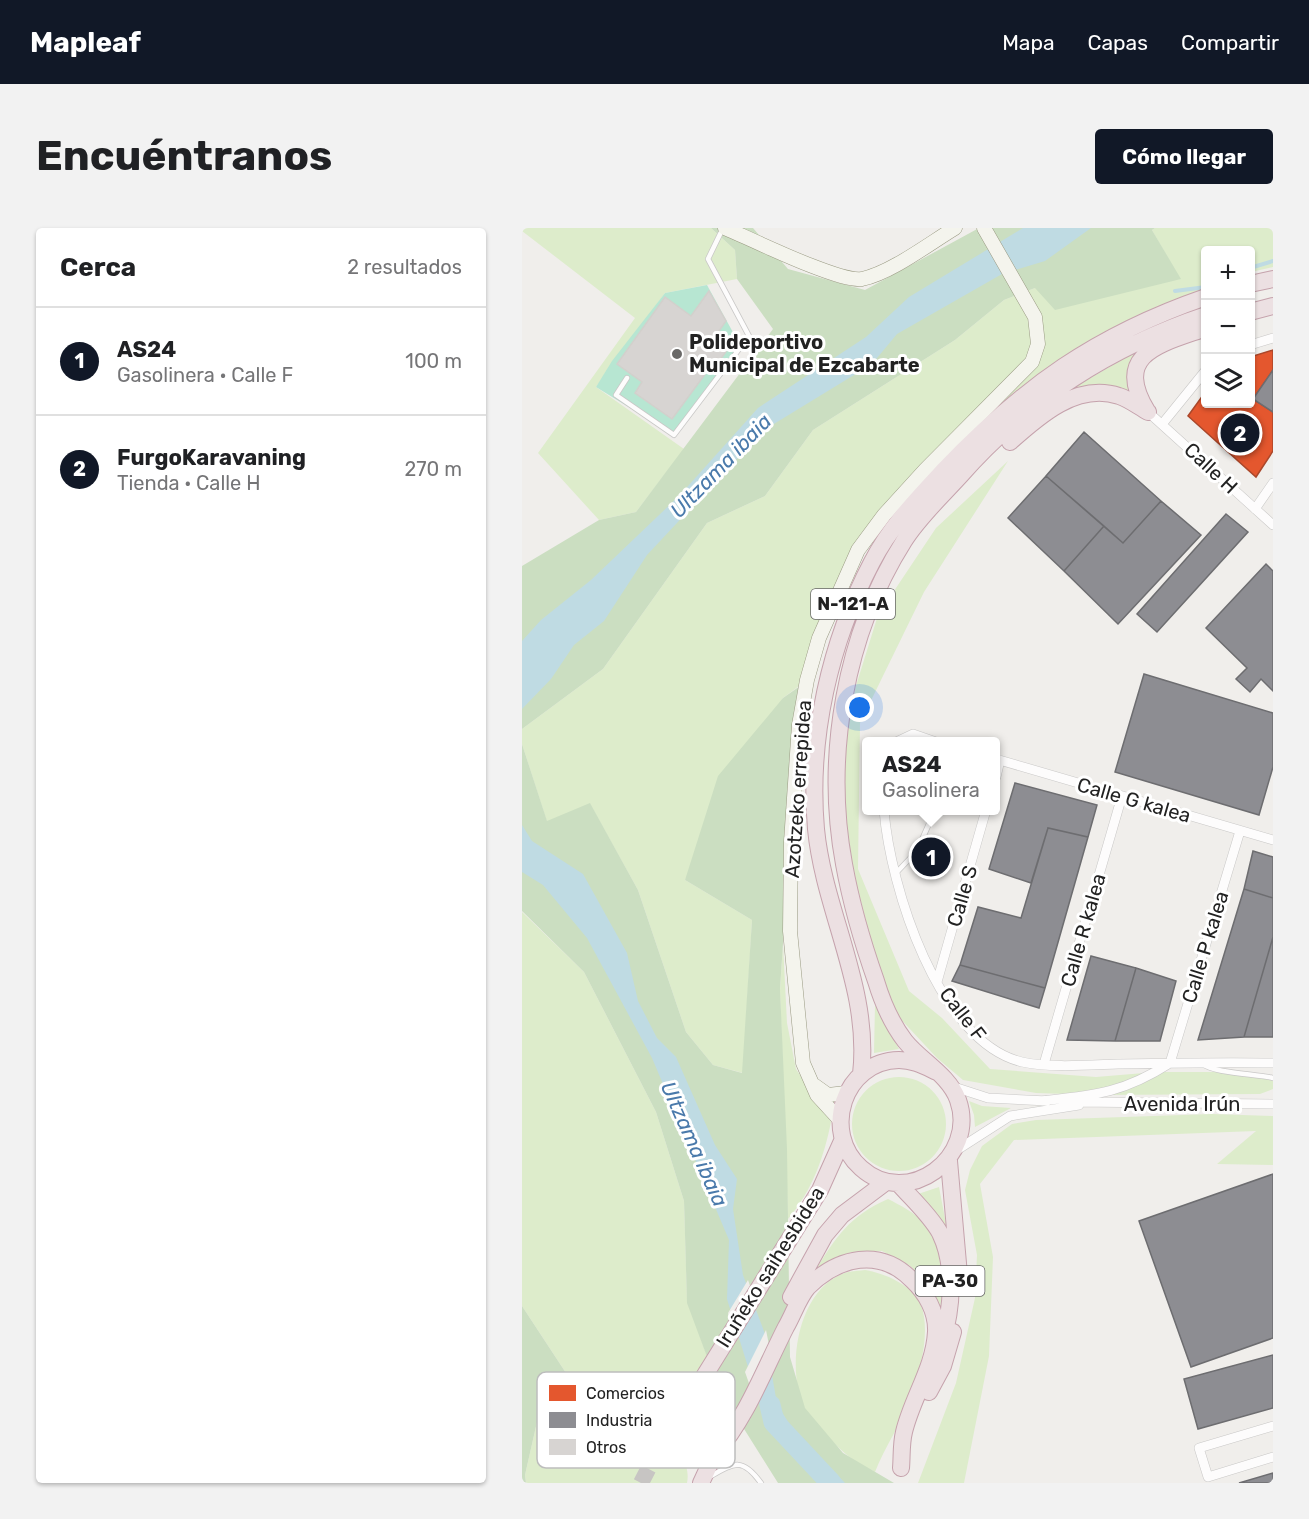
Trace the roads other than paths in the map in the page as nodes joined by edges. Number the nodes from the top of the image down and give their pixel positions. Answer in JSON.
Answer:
{"nodes":[{"id":1,"x":724,"y":228,"type":"edge"},
{"id":2,"x":955,"y":228,"type":"edge"},
{"id":3,"x":984,"y":228,"type":"edge"},
{"id":4,"x":1273,"y":279,"type":"edge"},
{"id":5,"x":1255,"y":283,"type":"edge"},
{"id":6,"x":1273,"y":296,"type":"edge"},
{"id":7,"x":1201,"y":299,"type":"edge"},
{"id":8,"x":1255,"y":301,"type":"edge"},
{"id":9,"x":1273,"y":306,"type":"edge"},
{"id":10,"x":1255,"y":311,"type":"edge"},
{"id":11,"x":1201,"y":317,"type":"edge"},
{"id":12,"x":1201,"y":330,"type":"edge"},
{"id":13,"x":1273,"y":338,"type":"edge"},
{"id":14,"x":1255,"y":344,"type":"edge"},
{"id":15,"x":1201,"y":376,"type":"edge"},
{"id":16,"x":627,"y":378,"type":"dead end"},
{"id":17,"x":1148,"y":412,"type":"junction"},
{"id":18,"x":1163,"y":423,"type":"junction"},
{"id":19,"x":1273,"y":483,"type":"edge"},
{"id":20,"x":1255,"y":509,"type":"junction"},
{"id":21,"x":917,"y":525,"type":"junction"},
{"id":22,"x":1273,"y":525,"type":"edge"},
{"id":23,"x":906,"y":737,"type":"edge"},
{"id":24,"x":923,"y":737,"type":"edge"},
{"id":25,"x":1000,"y":761,"type":"edge"},
{"id":26,"x":1122,"y":796,"type":"junction"},
{"id":27,"x":884,"y":815,"type":"edge"},
{"id":28,"x":933,"y":815,"type":"edge"},
{"id":29,"x":985,"y":815,"type":"edge"},
{"id":30,"x":1240,"y":831,"type":"junction"},
{"id":31,"x":1273,"y":840,"type":"edge"},
{"id":32,"x":894,"y":875,"type":"junction"},
{"id":33,"x":937,"y":982,"type":"junction"},
{"id":34,"x":1170,"y":1063,"type":"junction"},
{"id":35,"x":1202,"y":1063,"type":"junction"},
{"id":36,"x":1273,"y":1063,"type":"edge"},
{"id":37,"x":1044,"y":1064,"type":"junction"},
{"id":38,"x":937,"y":1072,"type":"junction"},
{"id":39,"x":861,"y":1074,"type":"junction"},
{"id":40,"x":1273,"y":1078,"type":"edge"},
{"id":41,"x":810,"y":1083,"type":"junction"},
{"id":42,"x":951,"y":1086,"type":"junction"},
{"id":43,"x":846,"y":1092,"type":"junction"},
{"id":44,"x":1042,"y":1101,"type":"junction"},
{"id":45,"x":1090,"y":1103,"type":"junction"},
{"id":46,"x":1273,"y":1104,"type":"edge"},
{"id":47,"x":839,"y":1119,"type":"junction"},
{"id":48,"x":842,"y":1141,"type":"junction"},
{"id":49,"x":952,"y":1156,"type":"junction"},
{"id":50,"x":892,"y":1182,"type":"junction"},
{"id":51,"x":797,"y":1295,"type":"junction"},
{"id":52,"x":705,"y":1372,"type":"edge"},
{"id":53,"x":929,"y":1392,"type":"junction"},
{"id":54,"x":735,"y":1422,"type":"edge"},
{"id":55,"x":1273,"y":1426,"type":"edge"},
{"id":56,"x":1273,"y":1456,"type":"edge"},
{"id":57,"x":735,"y":1464,"type":"edge"},
{"id":58,"x":708,"y":1468,"type":"edge"},
{"id":59,"x":725,"y":1468,"type":"edge"},
{"id":60,"x":898,"y":1476,"type":"edge"},
{"id":61,"x":701,"y":1483,"type":"edge"},
{"id":62,"x":761,"y":1483,"type":"edge"}],
"edges":[{"from":1,"to":2,"type":"street"},
{"from":1,"to":16,"type":"lane"},
{"from":3,"to":41,"type":"street","name":"Azotzeko errepidea"},
{"from":4,"to":5,"type":"highway"},
{"from":6,"to":8,"type":"highway"},
{"from":7,"to":39,"type":"highway","number":"N-121-A"},
{"from":9,"to":10,"type":"highway"},
{"from":11,"to":21,"type":"highway","number":"N-121-A"},
{"from":12,"to":17,"type":"highway"},
{"from":13,"to":14,"type":"street"},
{"from":15,"to":18,"type":"street"},
{"from":17,"to":18,"type":"street","name":"Calle H"},
{"from":17,"to":21,"type":"highway"},
{"from":18,"to":20,"type":"street","name":"Calle H"},
{"from":19,"to":20,"type":"street"},
{"from":20,"to":22,"type":"street","name":"Calle H"},
{"from":21,"to":38,"type":"highway","number":"N-121-A"},
{"from":23,"to":24,"type":"street"},
{"from":25,"to":26,"type":"street","name":"Calle G kalea"},
{"from":26,"to":30,"type":"street","name":"Calle G kalea"},
{"from":26,"to":37,"type":"street","name":"Calle R kalea"},
{"from":27,"to":32,"type":"street","name":"Calle F"},
{"from":28,"to":32,"type":"lane"},
{"from":29,"to":33,"type":"street","name":"Calle S"},
{"from":30,"to":31,"type":"street","name":"Calle G kalea"},
{"from":30,"to":34,"type":"street","name":"Calle P kalea"},
{"from":32,"to":33,"type":"street","name":"Calle F"},
{"from":33,"to":37,"type":"street","name":"Calle F"},
{"from":34,"to":35,"type":"street","name":"Calle F"},
{"from":34,"to":37,"type":"street","name":"Calle F"},
{"from":34,"to":44,"type":"street","name":"Avenida Irún"},
{"from":35,"to":36,"type":"street","name":"Calle F"},
{"from":35,"to":40,"type":"lane"},
{"from":38,"to":39,"type":"highway","number":"PA-30"},
{"from":38,"to":42,"type":"highway","number":"PA-30"},
{"from":39,"to":43,"type":"highway","number":"PA-30"},
{"from":41,"to":43,"type":"street"},
{"from":41,"to":47,"type":"street","name":"Azotzeko errepidea"},
{"from":42,"to":44,"type":"street","name":"Avenida Irún"},
{"from":42,"to":49,"type":"highway","number":"PA-30"},
{"from":43,"to":47,"type":"highway","number":"PA-30"},
{"from":44,"to":45,"type":"street","name":"Avenida Irún"},
{"from":45,"to":46,"type":"street","name":"Avenida Irún"},
{"from":45,"to":49,"type":"street","name":"Avenida Irún"},
{"from":47,"to":48,"type":"highway","number":"PA-30"},
{"from":48,"to":50,"type":"highway","number":"PA-30"},
{"from":48,"to":52,"type":"highway","name":"Iruñeko saihesbidea"},
{"from":49,"to":50,"type":"highway"},
{"from":49,"to":53,"type":"highway","number":"PA-30"},
{"from":50,"to":51,"type":"highway","name":"Iruñeko saihesbidea"},
{"from":50,"to":53,"type":"highway","number":"PA-30"},
{"from":51,"to":54,"type":"highway","name":"Iruñeko saihesbidea"},
{"from":51,"to":60,"type":"highway"},
{"from":53,"to":60,"type":"highway","number":"PA-30"},
{"from":55,"to":56,"type":"street"},
{"from":57,"to":62,"type":"lane"},
{"from":58,"to":61,"type":"highway","name":"Iruñeko saihesbidea"},
{"from":59,"to":61,"type":"lane"}]}
